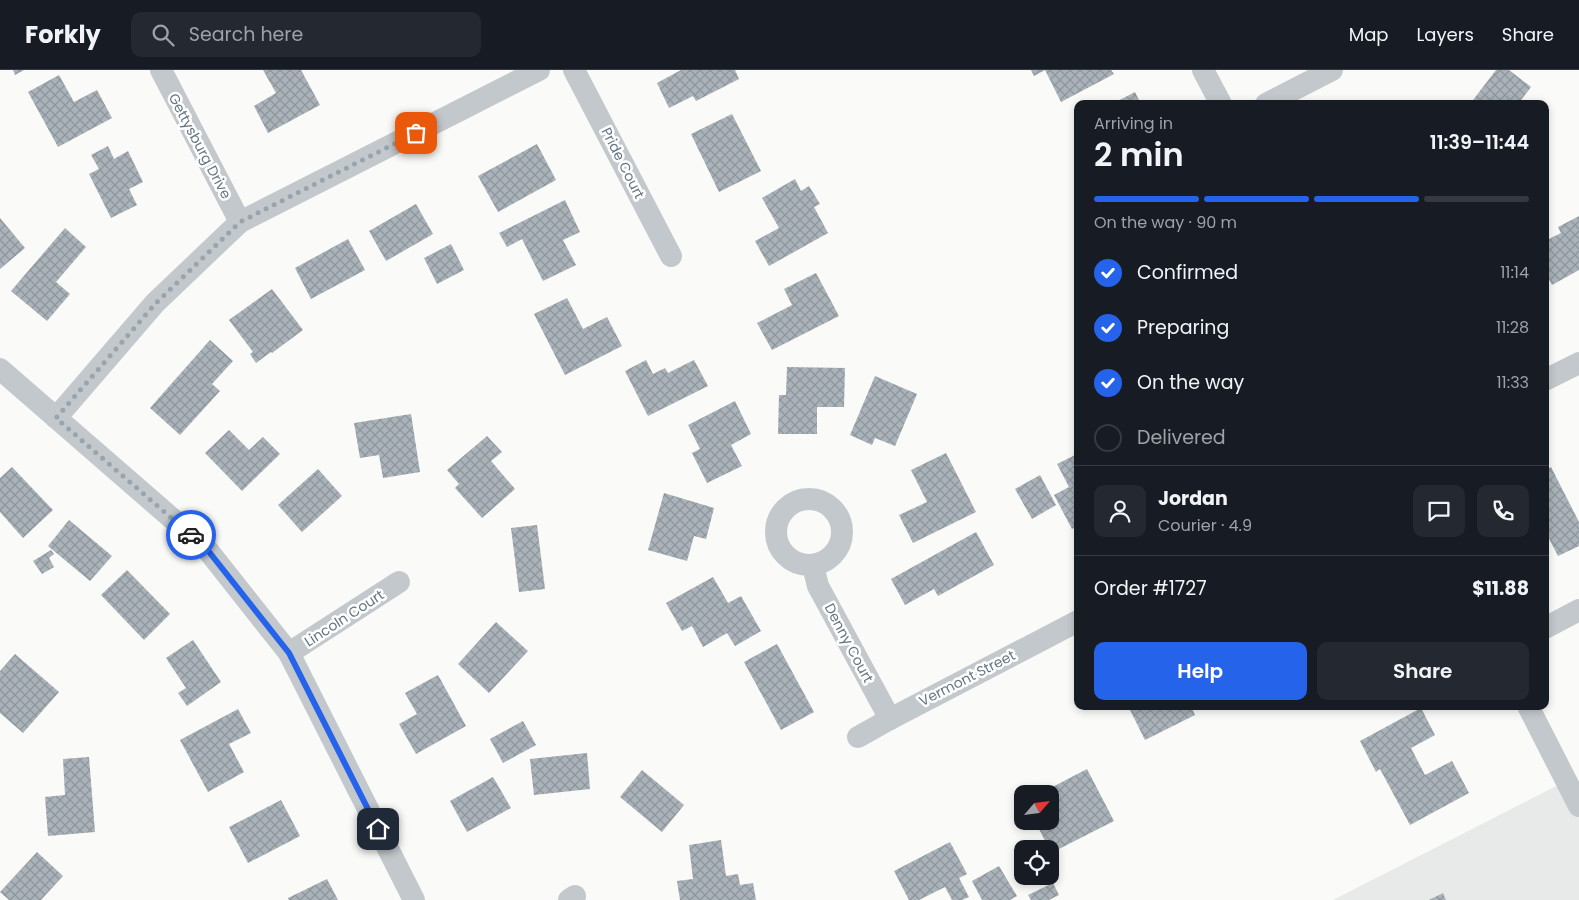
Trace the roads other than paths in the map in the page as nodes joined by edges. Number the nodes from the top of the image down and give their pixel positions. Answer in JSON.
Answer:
{"nodes":[{"id":1,"x":161,"y":70,"type":"edge"},
{"id":2,"x":540,"y":70,"type":"edge"},
{"id":3,"x":574,"y":70,"type":"edge"},
{"id":4,"x":1203,"y":70,"type":"edge"},
{"id":5,"x":1332,"y":70,"type":"edge"},
{"id":6,"x":1219,"y":100,"type":"edge"},
{"id":7,"x":1274,"y":100,"type":"edge"},
{"id":8,"x":240,"y":222,"type":"junction"},
{"id":9,"x":671,"y":256,"type":"dead end"},
{"id":10,"x":1579,"y":363,"type":"edge"},
{"id":11,"x":0,"y":369,"type":"edge"},
{"id":12,"x":1549,"y":378,"type":"edge"},
{"id":13,"x":56,"y":418,"type":"junction"},
{"id":14,"x":813,"y":566,"type":"dead end"},
{"id":15,"x":399,"y":582,"type":"dead end"},
{"id":16,"x":1579,"y":610,"type":"edge"},
{"id":17,"x":1074,"y":623,"type":"edge"},
{"id":18,"x":1549,"y":626,"type":"edge"},
{"id":19,"x":289,"y":653,"type":"junction"},
{"id":20,"x":1530,"y":710,"type":"edge"},
{"id":21,"x":890,"y":718,"type":"junction"},
{"id":22,"x":858,"y":736,"type":"dead end"},
{"id":23,"x":1579,"y":806,"type":"edge"},
{"id":24,"x":414,"y":900,"type":"edge"}],
"edges":[{"from":1,"to":8,"type":"street","name":"Gettysburg Drive"},
{"from":2,"to":8,"type":"street"},
{"from":3,"to":9,"type":"street","name":"Pride Court"},
{"from":4,"to":6,"type":"street"},
{"from":5,"to":7,"type":"street"},
{"from":8,"to":13,"type":"street"},
{"from":10,"to":12,"type":"street"},
{"from":11,"to":13,"type":"street"},
{"from":13,"to":19,"type":"street"},
{"from":14,"to":21,"type":"street","name":"Denny Court"},
{"from":15,"to":19,"type":"street","name":"Lincoln Court"},
{"from":16,"to":18,"type":"street"},
{"from":17,"to":21,"type":"street","name":"Vermont Street"},
{"from":19,"to":24,"type":"street"},
{"from":20,"to":23,"type":"street"},
{"from":21,"to":22,"type":"street","name":"Vermont Street"}]}
